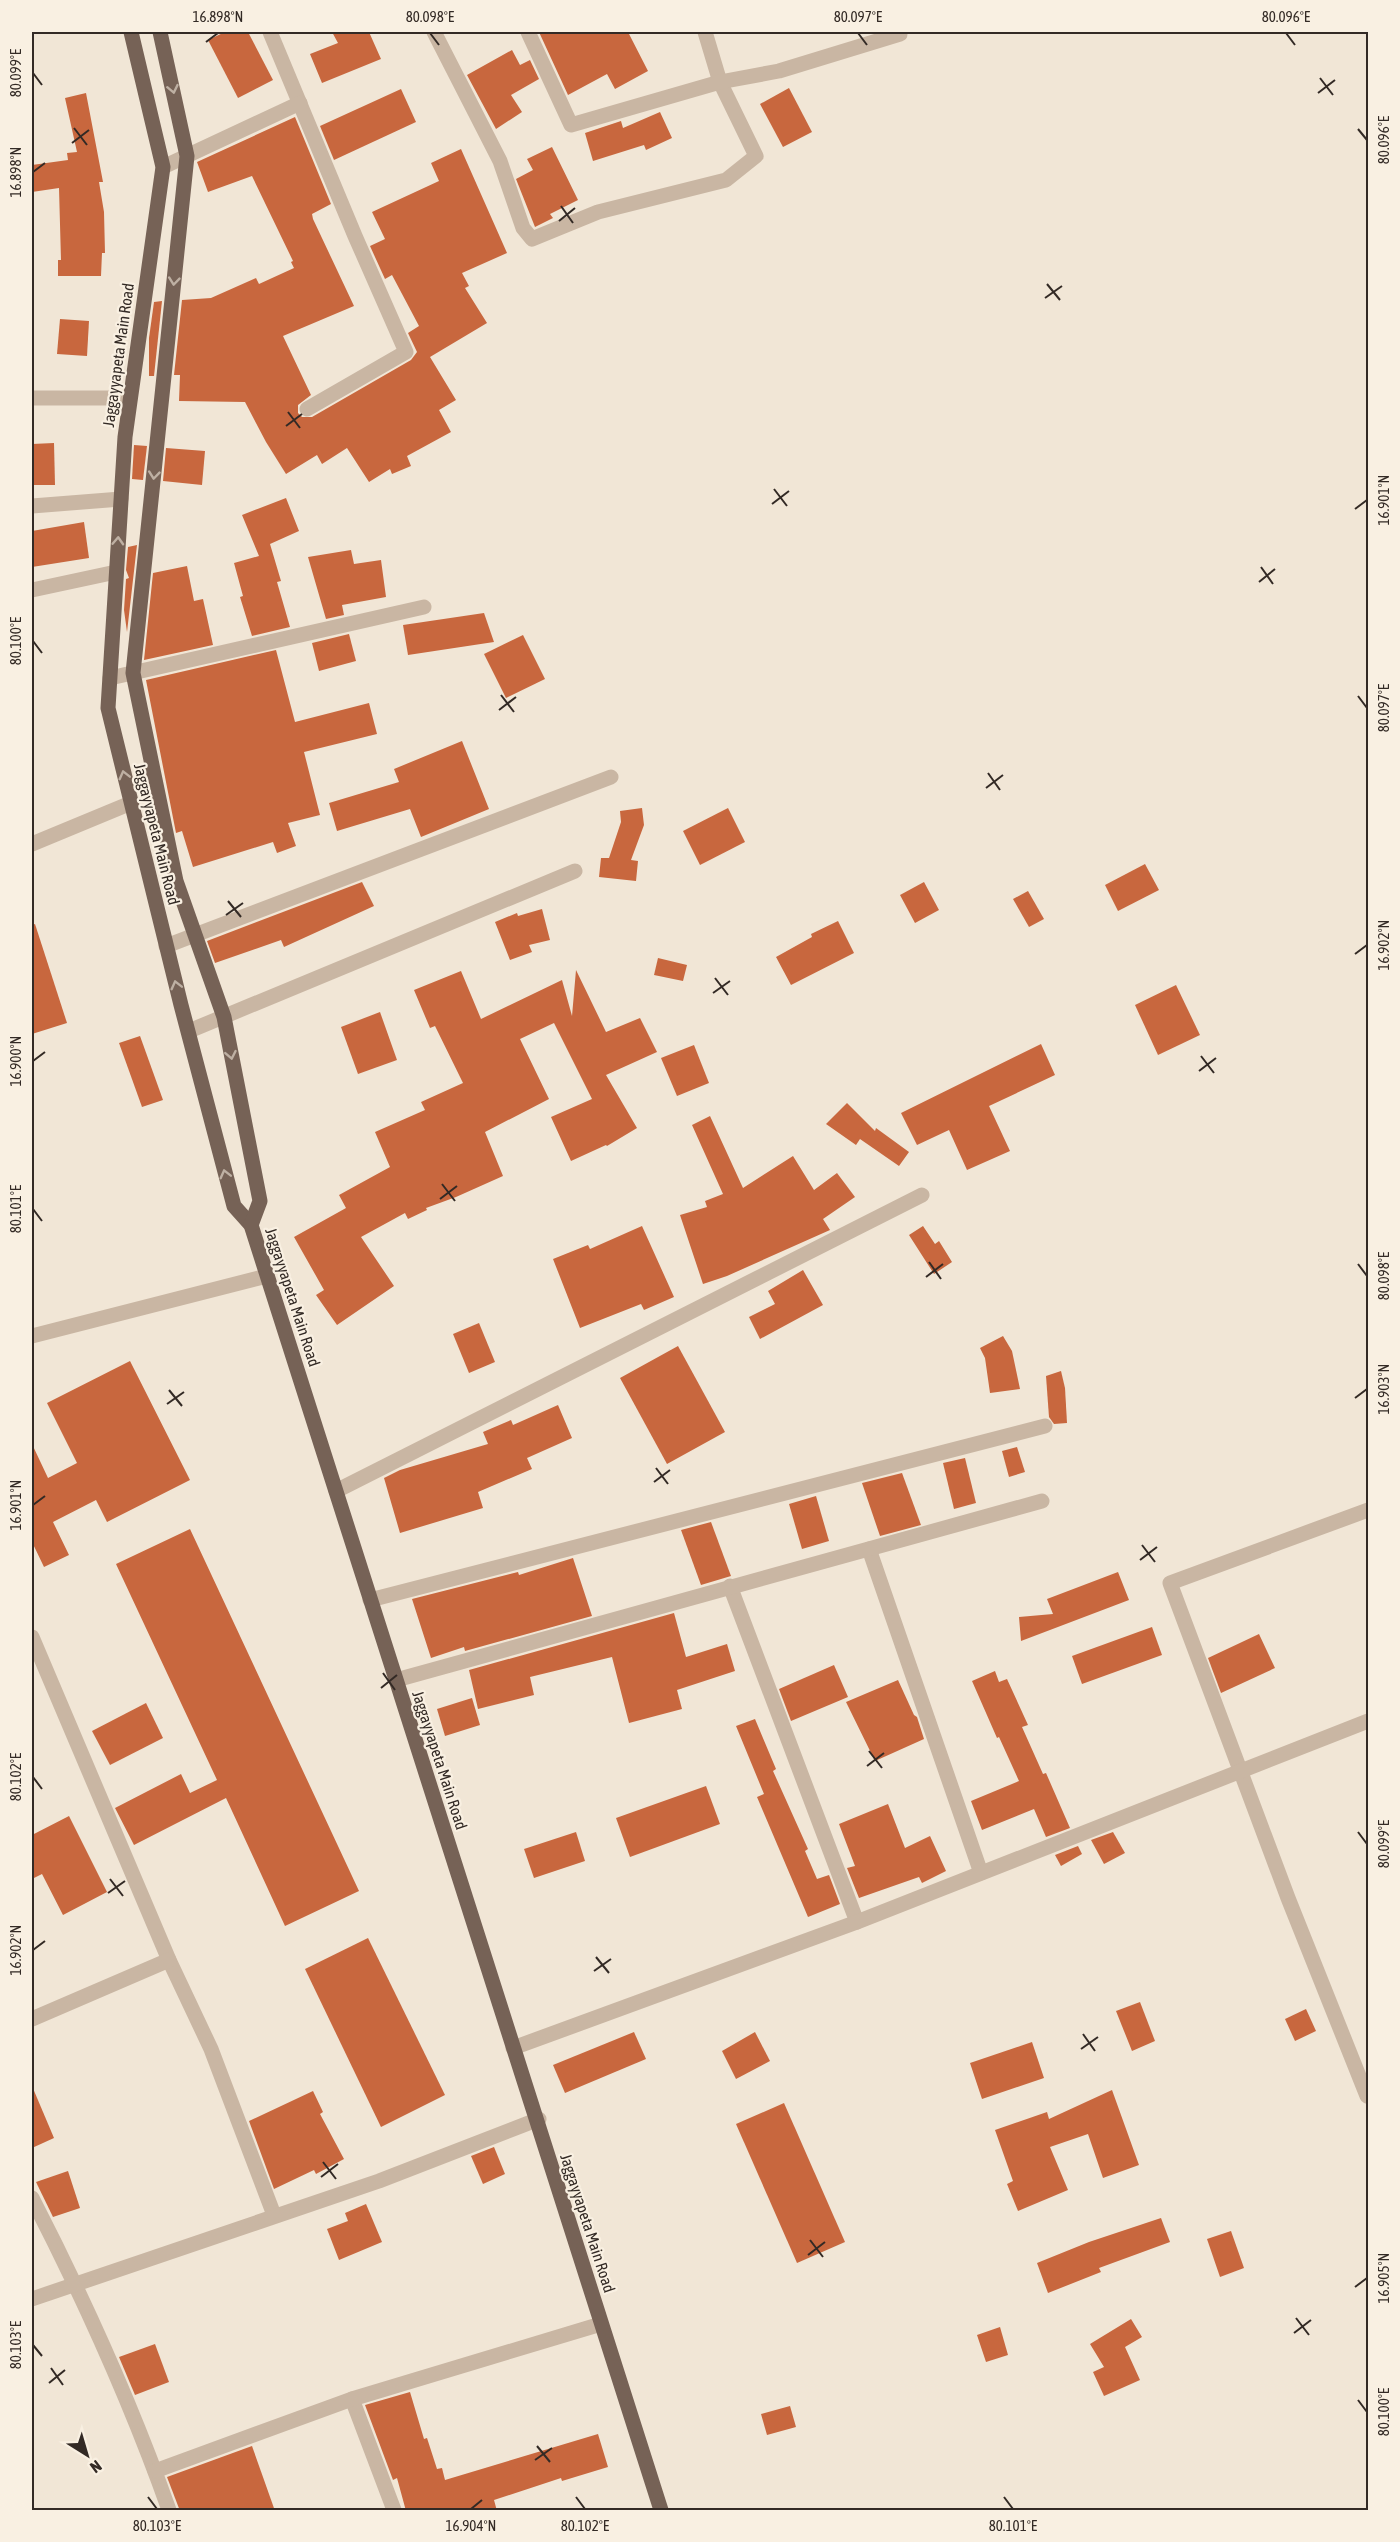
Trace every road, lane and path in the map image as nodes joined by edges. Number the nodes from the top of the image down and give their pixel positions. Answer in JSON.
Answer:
{"nodes":[{"id":1,"x":130,"y":32,"type":"edge"},
{"id":2,"x":160,"y":32,"type":"edge"},
{"id":3,"x":270,"y":32,"type":"edge"},
{"id":4,"x":434,"y":32,"type":"edge"},
{"id":5,"x":528,"y":32,"type":"edge"},
{"id":6,"x":705,"y":32,"type":"edge"},
{"id":7,"x":900,"y":32,"type":"edge"},
{"id":8,"x":720,"y":81,"type":"junction"},
{"id":9,"x":300,"y":103,"type":"junction"},
{"id":10,"x":187,"y":156,"type":"junction"},
{"id":11,"x":163,"y":167,"type":"junction"},
{"id":12,"x":32,"y":398,"type":"edge"},
{"id":13,"x":130,"y":398,"type":"junction"},
{"id":14,"x":307,"y":409,"type":"dead end"},
{"id":15,"x":121,"y":499,"type":"junction"},
{"id":16,"x":32,"y":506,"type":"edge"},
{"id":17,"x":116,"y":572,"type":"junction"},
{"id":18,"x":32,"y":590,"type":"edge"},
{"id":19,"x":424,"y":607,"type":"dead end"},
{"id":20,"x":133,"y":673,"type":"junction"},
{"id":21,"x":110,"y":678,"type":"junction"},
{"id":22,"x":611,"y":777,"type":"dead end"},
{"id":23,"x":131,"y":803,"type":"junction"},
{"id":24,"x":32,"y":844,"type":"edge"},
{"id":25,"x":575,"y":870,"type":"dead end"},
{"id":26,"x":194,"y":935,"type":"junction"},
{"id":27,"x":166,"y":946,"type":"junction"},
{"id":28,"x":224,"y":1017,"type":"junction"},
{"id":29,"x":189,"y":1031,"type":"junction"},
{"id":30,"x":922,"y":1195,"type":"dead end"},
{"id":31,"x":250,"y":1225,"type":"junction"},
{"id":32,"x":267,"y":1276,"type":"junction"},
{"id":33,"x":32,"y":1336,"type":"edge"},
{"id":34,"x":1045,"y":1426,"type":"dead end"},
{"id":35,"x":336,"y":1491,"type":"junction"},
{"id":36,"x":1042,"y":1501,"type":"dead end"},
{"id":37,"x":1368,"y":1510,"type":"edge"},
{"id":38,"x":869,"y":1549,"type":"junction"},
{"id":39,"x":730,"y":1587,"type":"junction"},
{"id":40,"x":370,"y":1600,"type":"junction"},
{"id":41,"x":32,"y":1637,"type":"edge"},
{"id":42,"x":396,"y":1680,"type":"junction"},
{"id":43,"x":1368,"y":1721,"type":"edge"},
{"id":44,"x":1241,"y":1771,"type":"junction"},
{"id":45,"x":981,"y":1873,"type":"junction"},
{"id":46,"x":857,"y":1922,"type":"junction"},
{"id":47,"x":169,"y":1960,"type":"junction"},
{"id":48,"x":32,"y":2019,"type":"edge"},
{"id":49,"x":513,"y":2048,"type":"junction"},
{"id":50,"x":1368,"y":2096,"type":"edge"},
{"id":51,"x":537,"y":2120,"type":"junction"},
{"id":52,"x":32,"y":2198,"type":"edge"},
{"id":53,"x":274,"y":2215,"type":"junction"},
{"id":54,"x":76,"y":2284,"type":"junction"},
{"id":55,"x":32,"y":2299,"type":"edge"},
{"id":56,"x":601,"y":2324,"type":"junction"},
{"id":57,"x":352,"y":2399,"type":"junction"},
{"id":58,"x":155,"y":2471,"type":"junction"},
{"id":59,"x":169,"y":2511,"type":"edge"},
{"id":60,"x":394,"y":2511,"type":"edge"},
{"id":61,"x":661,"y":2511,"type":"edge"}],
"edges":[{"from":1,"to":11,"type":"main road","name":"Jaggayyapeta Main Road"},
{"from":2,"to":10,"type":"main road","one_way":true},
{"from":3,"to":9,"type":"street"},
{"from":4,"to":8,"type":"street"},
{"from":5,"to":8,"type":"street"},
{"from":6,"to":8,"type":"street"},
{"from":7,"to":8,"type":"street"},
{"from":9,"to":10,"type":"street"},
{"from":9,"to":14,"type":"street"},
{"from":10,"to":11,"type":"street"},
{"from":10,"to":20,"type":"main road","one_way":true},
{"from":11,"to":13,"type":"main road","name":"Jaggayyapeta Main Road"},
{"from":12,"to":13,"type":"street"},
{"from":13,"to":15,"type":"main road","name":"Jaggayyapeta Main Road"},
{"from":15,"to":16,"type":"street"},
{"from":17,"to":15,"type":"main road","name":"Jaggayyapeta Main Road","one_way":true},
{"from":17,"to":18,"type":"street"},
{"from":17,"to":21,"type":"main road","name":"Jaggayyapeta Main Road"},
{"from":19,"to":20,"type":"street"},
{"from":20,"to":21,"type":"street"},
{"from":20,"to":26,"type":"main road"},
{"from":23,"to":21,"type":"main road","name":"Jaggayyapeta Main Road","one_way":true},
{"from":22,"to":26,"type":"street"},
{"from":23,"to":24,"type":"street"},
{"from":23,"to":27,"type":"main road","name":"Jaggayyapeta Main Road"},
{"from":25,"to":28,"type":"street"},
{"from":26,"to":27,"type":"street"},
{"from":26,"to":28,"type":"main road"},
{"from":29,"to":27,"type":"main road","name":"Jaggayyapeta Main Road","one_way":true},
{"from":28,"to":29,"type":"street"},
{"from":28,"to":31,"type":"main road","one_way":true},
{"from":31,"to":29,"type":"main road","name":"Jaggayyapeta Main Road","one_way":true},
{"from":30,"to":35,"type":"street"},
{"from":31,"to":32,"type":"main road","name":"Jaggayyapeta Main Road"},
{"from":32,"to":33,"type":"street"},
{"from":32,"to":35,"type":"main road","name":"Jaggayyapeta Main Road"},
{"from":34,"to":40,"type":"street"},
{"from":35,"to":40,"type":"main road","name":"Jaggayyapeta Main Road"},
{"from":36,"to":38,"type":"street"},
{"from":37,"to":44,"type":"street"},
{"from":38,"to":39,"type":"street"},
{"from":38,"to":45,"type":"street"},
{"from":39,"to":42,"type":"street"},
{"from":39,"to":46,"type":"street"},
{"from":40,"to":42,"type":"main road","name":"Jaggayyapeta Main Road"},
{"from":41,"to":47,"type":"street"},
{"from":42,"to":49,"type":"main road","name":"Jaggayyapeta Main Road"},
{"from":43,"to":44,"type":"street"},
{"from":44,"to":45,"type":"street"},
{"from":44,"to":50,"type":"street"},
{"from":45,"to":46,"type":"street"},
{"from":46,"to":49,"type":"street"},
{"from":47,"to":48,"type":"street"},
{"from":47,"to":53,"type":"street"},
{"from":49,"to":51,"type":"main road","name":"Jaggayyapeta Main Road"},
{"from":51,"to":53,"type":"street"},
{"from":51,"to":56,"type":"main road","name":"Jaggayyapeta Main Road"},
{"from":52,"to":54,"type":"street"},
{"from":53,"to":54,"type":"street"},
{"from":54,"to":55,"type":"street"},
{"from":54,"to":58,"type":"street"},
{"from":56,"to":57,"type":"street"},
{"from":56,"to":61,"type":"main road","name":"Jaggayyapeta Main Road"},
{"from":57,"to":58,"type":"street"},
{"from":57,"to":60,"type":"street"},
{"from":58,"to":59,"type":"street"}]}
